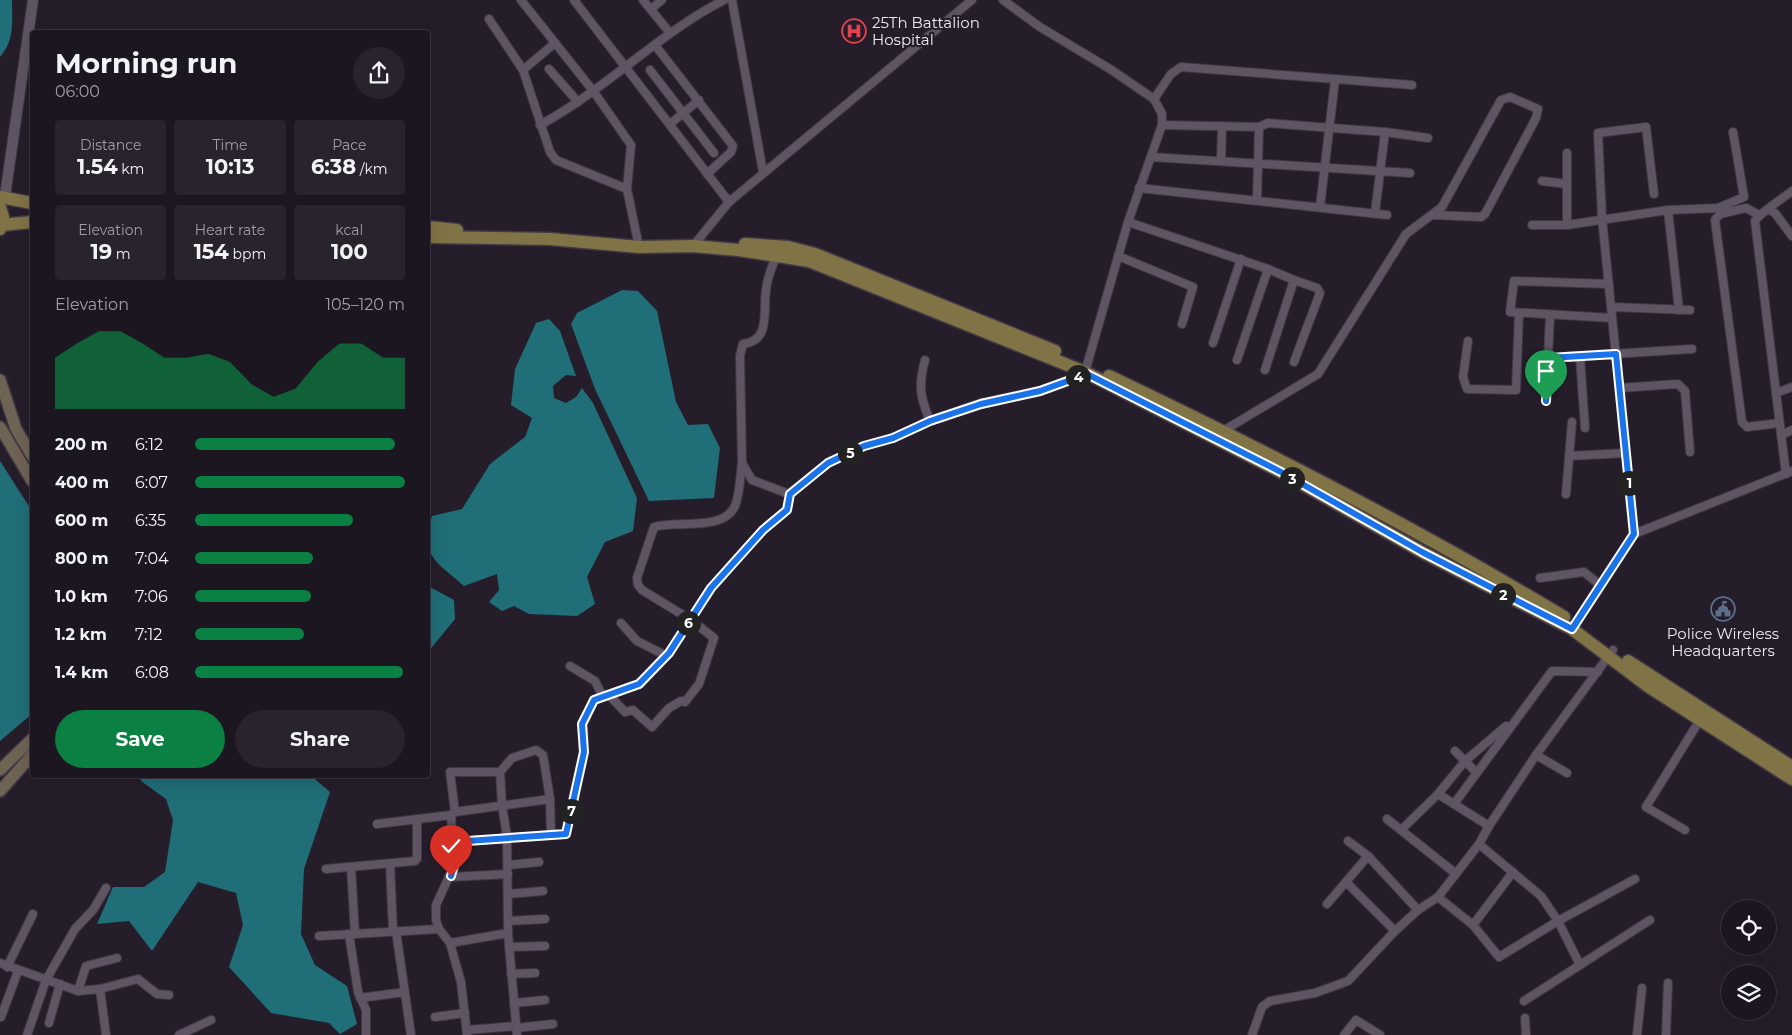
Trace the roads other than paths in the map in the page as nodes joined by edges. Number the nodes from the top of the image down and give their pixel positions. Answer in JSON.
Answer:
{"nodes":[{"id":1,"x":33,"y":0,"type":"edge"},
{"id":2,"x":521,"y":0,"type":"edge"},
{"id":3,"x":574,"y":0,"type":"edge"},
{"id":4,"x":643,"y":0,"type":"edge"},
{"id":5,"x":662,"y":0,"type":"edge"},
{"id":6,"x":703,"y":0,"type":"edge"},
{"id":7,"x":724,"y":0,"type":"edge"},
{"id":8,"x":732,"y":0,"type":"edge"},
{"id":9,"x":972,"y":0,"type":"edge"},
{"id":10,"x":1003,"y":0,"type":"edge"},
{"id":11,"x":708,"y":8,"type":"junction"},
{"id":12,"x":651,"y":9,"type":"junction"},
{"id":13,"x":489,"y":19,"type":"dead end"},
{"id":14,"x":670,"y":33,"type":"junction"},
{"id":15,"x":556,"y":43,"type":"junction"},
{"id":16,"x":655,"y":45,"type":"junction"},
{"id":17,"x":625,"y":68,"type":"junction"},
{"id":18,"x":550,"y":69,"type":"dead end"},
{"id":19,"x":523,"y":70,"type":"junction"},
{"id":20,"x":650,"y":70,"type":"dead end"},
{"id":21,"x":1335,"y":80,"type":"junction"},
{"id":22,"x":1412,"y":85,"type":"dead end"},
{"id":23,"x":594,"y":92,"type":"junction"},
{"id":24,"x":1154,"y":99,"type":"junction"},
{"id":25,"x":699,"y":100,"type":"junction"},
{"id":26,"x":578,"y":102,"type":"junction"},
{"id":27,"x":683,"y":113,"type":"junction"},
{"id":28,"x":540,"y":124,"type":"junction"},
{"id":29,"x":670,"y":124,"type":"junction"},
{"id":30,"x":1162,"y":125,"type":"junction"},
{"id":31,"x":1222,"y":126,"type":"junction"},
{"id":32,"x":1259,"y":127,"type":"junction"},
{"id":33,"x":1329,"y":128,"type":"junction"},
{"id":34,"x":1385,"y":132,"type":"junction"},
{"id":35,"x":1733,"y":132,"type":"dead end"},
{"id":36,"x":1428,"y":138,"type":"dead end"},
{"id":37,"x":714,"y":153,"type":"dead end"},
{"id":38,"x":1567,"y":153,"type":"dead end"},
{"id":39,"x":1152,"y":157,"type":"junction"},
{"id":40,"x":1221,"y":161,"type":"junction"},
{"id":41,"x":1259,"y":163,"type":"junction"},
{"id":42,"x":1324,"y":168,"type":"junction"},
{"id":43,"x":1380,"y":170,"type":"junction"},
{"id":44,"x":763,"y":172,"type":"junction"},
{"id":45,"x":707,"y":174,"type":"junction"},
{"id":46,"x":1410,"y":174,"type":"dead end"},
{"id":47,"x":1542,"y":181,"type":"dead end"},
{"id":48,"x":1567,"y":184,"type":"junction"},
{"id":49,"x":1139,"y":188,"type":"junction"},
{"id":50,"x":627,"y":189,"type":"junction"},
{"id":51,"x":1792,"y":191,"type":"edge"},
{"id":52,"x":1654,"y":194,"type":"dead end"},
{"id":53,"x":1257,"y":199,"type":"junction"},
{"id":54,"x":2,"y":200,"type":"edge"},
{"id":55,"x":728,"y":202,"type":"junction"},
{"id":56,"x":30,"y":203,"type":"edge"},
{"id":57,"x":1320,"y":207,"type":"junction"},
{"id":58,"x":1668,"y":210,"type":"junction"},
{"id":59,"x":1770,"y":210,"type":"junction"},
{"id":60,"x":1376,"y":213,"type":"junction"},
{"id":61,"x":1387,"y":215,"type":"dead end"},
{"id":62,"x":1434,"y":215,"type":"junction"},
{"id":63,"x":1759,"y":215,"type":"junction"},
{"id":64,"x":1602,"y":218,"type":"junction"},
{"id":65,"x":30,"y":222,"type":"edge"},
{"id":66,"x":1128,"y":222,"type":"junction"},
{"id":67,"x":1532,"y":225,"type":"dead end"},
{"id":68,"x":1567,"y":225,"type":"junction"},
{"id":69,"x":1,"y":227,"type":"edge"},
{"id":70,"x":430,"y":227,"type":"edge"},
{"id":71,"x":1792,"y":236,"type":"edge"},
{"id":72,"x":430,"y":237,"type":"edge"},
{"id":73,"x":638,"y":243,"type":"junction"},
{"id":74,"x":694,"y":243,"type":"junction"},
{"id":75,"x":776,"y":256,"type":"junction"},
{"id":76,"x":1118,"y":256,"type":"junction"},
{"id":77,"x":1241,"y":259,"type":"junction"},
{"id":78,"x":1268,"y":269,"type":"junction"},
{"id":79,"x":1294,"y":280,"type":"junction"},
{"id":80,"x":1609,"y":284,"type":"junction"},
{"id":81,"x":1611,"y":307,"type":"junction"},
{"id":82,"x":1679,"y":310,"type":"junction"},
{"id":83,"x":1690,"y":310,"type":"dead end"},
{"id":84,"x":1519,"y":313,"type":"junction"},
{"id":85,"x":1550,"y":316,"type":"junction"},
{"id":86,"x":1612,"y":318,"type":"junction"},
{"id":87,"x":1182,"y":324,"type":"dead end"},
{"id":88,"x":1468,"y":341,"type":"dead end"},
{"id":89,"x":1213,"y":343,"type":"dead end"},
{"id":90,"x":1692,"y":349,"type":"dead end"},
{"id":91,"x":1616,"y":354,"type":"junction"},
{"id":92,"x":1580,"y":357,"type":"junction"},
{"id":93,"x":1548,"y":358,"type":"junction"},
{"id":94,"x":925,"y":360,"type":"dead end"},
{"id":95,"x":1237,"y":360,"type":"dead end"},
{"id":96,"x":1294,"y":362,"type":"dead end"},
{"id":97,"x":1086,"y":370,"type":"junction"},
{"id":98,"x":1265,"y":370,"type":"dead end"},
{"id":99,"x":0,"y":380,"type":"edge"},
{"id":100,"x":1792,"y":387,"type":"edge"},
{"id":101,"x":1619,"y":388,"type":"junction"},
{"id":102,"x":1776,"y":393,"type":"junction"},
{"id":103,"x":1546,"y":401,"type":"dead end"},
{"id":104,"x":930,"y":421,"type":"junction"},
{"id":105,"x":1572,"y":422,"type":"dead end"},
{"id":106,"x":1779,"y":423,"type":"junction"},
{"id":107,"x":0,"y":426,"type":"edge"},
{"id":108,"x":1585,"y":428,"type":"dead end"},
{"id":109,"x":1792,"y":430,"type":"edge"},
{"id":110,"x":1223,"y":431,"type":"junction"},
{"id":111,"x":1781,"y":435,"type":"junction"},
{"id":112,"x":1690,"y":452,"type":"dead end"},
{"id":113,"x":30,"y":453,"type":"edge"},
{"id":114,"x":1626,"y":453,"type":"junction"},
{"id":115,"x":1569,"y":456,"type":"junction"},
{"id":116,"x":742,"y":463,"type":"junction"},
{"id":117,"x":1790,"y":472,"type":"edge"},
{"id":118,"x":30,"y":478,"type":"edge"},
{"id":119,"x":790,"y":494,"type":"junction"},
{"id":120,"x":1566,"y":494,"type":"dead end"},
{"id":121,"x":1634,"y":534,"type":"junction"},
{"id":122,"x":1540,"y":578,"type":"dead end"},
{"id":123,"x":1600,"y":585,"type":"junction"},
{"id":124,"x":691,"y":620,"type":"junction"},
{"id":125,"x":621,"y":623,"type":"dead end"},
{"id":126,"x":1573,"y":627,"type":"junction"},
{"id":127,"x":1611,"y":653,"type":"junction"},
{"id":128,"x":667,"y":656,"type":"junction"},
{"id":129,"x":570,"y":666,"type":"dead end"},
{"id":130,"x":1598,"y":672,"type":"junction"},
{"id":131,"x":606,"y":696,"type":"junction"},
{"id":132,"x":1702,"y":716,"type":"junction"},
{"id":133,"x":1515,"y":719,"type":"junction"},
{"id":134,"x":30,"y":741,"type":"edge"},
{"id":135,"x":1455,"y":751,"type":"dead end"},
{"id":136,"x":1536,"y":756,"type":"junction"},
{"id":137,"x":30,"y":757,"type":"edge"},
{"id":138,"x":1465,"y":761,"type":"junction"},
{"id":139,"x":1792,"y":767,"type":"edge"},
{"id":140,"x":0,"y":770,"type":"edge"},
{"id":141,"x":500,"y":772,"type":"junction"},
{"id":142,"x":1476,"y":772,"type":"junction"},
{"id":143,"x":1568,"y":773,"type":"dead end"},
{"id":144,"x":1792,"y":779,"type":"edge"},
{"id":145,"x":0,"y":791,"type":"edge"},
{"id":146,"x":1438,"y":794,"type":"junction"},
{"id":147,"x":550,"y":799,"type":"junction"},
{"id":148,"x":1454,"y":804,"type":"junction"},
{"id":149,"x":502,"y":805,"type":"junction"},
{"id":150,"x":453,"y":814,"type":"junction"},
{"id":151,"x":417,"y":819,"type":"junction"},
{"id":152,"x":1387,"y":819,"type":"dead end"},
{"id":153,"x":376,"y":824,"type":"dead end"},
{"id":154,"x":1489,"y":826,"type":"junction"},
{"id":155,"x":1401,"y":830,"type":"junction"},
{"id":156,"x":1684,"y":830,"type":"dead end"},
{"id":157,"x":551,"y":834,"type":"junction"},
{"id":158,"x":507,"y":837,"type":"junction"},
{"id":159,"x":1348,"y":841,"type":"dead end"},
{"id":160,"x":453,"y":842,"type":"junction"},
{"id":161,"x":1480,"y":844,"type":"junction"},
{"id":162,"x":1368,"y":856,"type":"junction"},
{"id":163,"x":539,"y":862,"type":"dead end"},
{"id":164,"x":390,"y":864,"type":"junction"},
{"id":165,"x":351,"y":867,"type":"junction"},
{"id":166,"x":326,"y":869,"type":"dead end"},
{"id":167,"x":508,"y":869,"type":"junction"},
{"id":168,"x":1514,"y":872,"type":"junction"},
{"id":169,"x":1455,"y":873,"type":"junction"},
{"id":170,"x":451,"y":876,"type":"junction"},
{"id":171,"x":1636,"y":879,"type":"dead end"},
{"id":172,"x":1346,"y":882,"type":"junction"},
{"id":173,"x":106,"y":888,"type":"dead end"},
{"id":174,"x":543,"y":891,"type":"dead end"},
{"id":175,"x":508,"y":894,"type":"junction"},
{"id":176,"x":1438,"y":897,"type":"junction"},
{"id":177,"x":1327,"y":904,"type":"dead end"},
{"id":178,"x":1418,"y":910,"type":"junction"},
{"id":179,"x":34,"y":914,"type":"dead end"},
{"id":180,"x":545,"y":919,"type":"dead end"},
{"id":181,"x":1650,"y":920,"type":"dead end"},
{"id":182,"x":508,"y":921,"type":"junction"},
{"id":183,"x":1558,"y":921,"type":"junction"},
{"id":184,"x":1474,"y":926,"type":"junction"},
{"id":185,"x":439,"y":929,"type":"junction"},
{"id":186,"x":395,"y":931,"type":"junction"},
{"id":187,"x":1395,"y":931,"type":"junction"},
{"id":188,"x":508,"y":933,"type":"junction"},
{"id":189,"x":352,"y":934,"type":"junction"},
{"id":190,"x":319,"y":936,"type":"dead end"},
{"id":191,"x":450,"y":943,"type":"junction"},
{"id":192,"x":509,"y":946,"type":"junction"},
{"id":193,"x":546,"y":946,"type":"dead end"},
{"id":194,"x":117,"y":958,"type":"dead end"},
{"id":195,"x":1580,"y":964,"type":"junction"},
{"id":196,"x":3,"y":965,"type":"edge"},
{"id":197,"x":18,"y":971,"type":"junction"},
{"id":198,"x":536,"y":973,"type":"dead end"},
{"id":199,"x":512,"y":974,"type":"junction"},
{"id":200,"x":46,"y":980,"type":"junction"},
{"id":201,"x":1668,"y":983,"type":"dead end"},
{"id":202,"x":60,"y":984,"type":"junction"},
{"id":203,"x":100,"y":988,"type":"junction"},
{"id":204,"x":1642,"y":988,"type":"dead end"},
{"id":205,"x":78,"y":991,"type":"junction"},
{"id":206,"x":404,"y":992,"type":"junction"},
{"id":207,"x":169,"y":995,"type":"dead end"},
{"id":208,"x":360,"y":998,"type":"junction"},
{"id":209,"x":545,"y":1000,"type":"dead end"},
{"id":210,"x":1524,"y":1001,"type":"dead end"},
{"id":211,"x":514,"y":1003,"type":"junction"},
{"id":212,"x":465,"y":1013,"type":"junction"},
{"id":213,"x":1,"y":1017,"type":"edge"},
{"id":214,"x":435,"y":1017,"type":"dead end"},
{"id":215,"x":1525,"y":1018,"type":"dead end"},
{"id":216,"x":211,"y":1020,"type":"dead end"},
{"id":217,"x":49,"y":1023,"type":"dead end"},
{"id":218,"x":554,"y":1024,"type":"dead end"},
{"id":219,"x":516,"y":1030,"type":"edge"},
{"id":220,"x":467,"y":1032,"type":"edge"},
{"id":221,"x":27,"y":1035,"type":"edge"},
{"id":222,"x":106,"y":1035,"type":"edge"},
{"id":223,"x":179,"y":1035,"type":"edge"},
{"id":224,"x":366,"y":1035,"type":"edge"},
{"id":225,"x":410,"y":1035,"type":"edge"},
{"id":226,"x":1252,"y":1035,"type":"edge"},
{"id":227,"x":1344,"y":1035,"type":"edge"},
{"id":228,"x":1380,"y":1035,"type":"edge"},
{"id":229,"x":1526,"y":1035,"type":"edge"},
{"id":230,"x":1637,"y":1035,"type":"edge"},
{"id":231,"x":1666,"y":1035,"type":"edge"}],
"edges":[{"from":1,"to":54,"type":"street"},
{"from":2,"to":15,"type":"street"},
{"from":3,"to":17,"type":"street"},
{"from":4,"to":12,"type":"street"},
{"from":5,"to":12,"type":"street"},
{"from":6,"to":11,"type":"street"},
{"from":7,"to":11,"type":"street"},
{"from":8,"to":44,"type":"street"},
{"from":9,"to":44,"type":"street"},
{"from":10,"to":24,"type":"street"},
{"from":11,"to":14,"type":"street"},
{"from":12,"to":14,"type":"street"},
{"from":13,"to":19,"type":"street"},
{"from":14,"to":16,"type":"street"},
{"from":15,"to":19,"type":"street"},
{"from":15,"to":23,"type":"street"},
{"from":16,"to":17,"type":"street"},
{"from":16,"to":25,"type":"street"},
{"from":17,"to":23,"type":"street"},
{"from":17,"to":29,"type":"street"},
{"from":18,"to":26,"type":"street"},
{"from":19,"to":28,"type":"street"},
{"from":20,"to":27,"type":"street"},
{"from":21,"to":22,"type":"street"},
{"from":21,"to":24,"type":"street"},
{"from":21,"to":33,"type":"street"},
{"from":23,"to":26,"type":"street"},
{"from":23,"to":50,"type":"street"},
{"from":24,"to":30,"type":"street"},
{"from":25,"to":27,"type":"street"},
{"from":25,"to":45,"type":"street"},
{"from":26,"to":28,"type":"street"},
{"from":27,"to":29,"type":"street"},
{"from":27,"to":37,"type":"street"},
{"from":28,"to":50,"type":"street"},
{"from":29,"to":45,"type":"street"},
{"from":30,"to":31,"type":"street"},
{"from":30,"to":39,"type":"street"},
{"from":31,"to":32,"type":"street"},
{"from":31,"to":40,"type":"street"},
{"from":32,"to":33,"type":"street"},
{"from":32,"to":41,"type":"street"},
{"from":33,"to":34,"type":"street"},
{"from":33,"to":42,"type":"street"},
{"from":34,"to":36,"type":"street"},
{"from":34,"to":43,"type":"street"},
{"from":35,"to":58,"type":"street"},
{"from":38,"to":48,"type":"street"},
{"from":39,"to":40,"type":"street"},
{"from":39,"to":49,"type":"street"},
{"from":40,"to":41,"type":"street"},
{"from":41,"to":42,"type":"street"},
{"from":41,"to":53,"type":"street"},
{"from":42,"to":43,"type":"street"},
{"from":42,"to":57,"type":"street"},
{"from":43,"to":46,"type":"street"},
{"from":43,"to":60,"type":"street"},
{"from":44,"to":55,"type":"street"},
{"from":45,"to":55,"type":"street"},
{"from":47,"to":48,"type":"street"},
{"from":48,"to":68,"type":"street"},
{"from":49,"to":53,"type":"street"},
{"from":49,"to":66,"type":"street"},
{"from":50,"to":73,"type":"street"},
{"from":51,"to":59,"type":"street"},
{"from":52,"to":64,"type":"street"},
{"from":53,"to":57,"type":"street"},
{"from":54,"to":56,"type":"main road"},
{"from":54,"to":69,"type":"main road"},
{"from":55,"to":74,"type":"street"},
{"from":57,"to":60,"type":"street"},
{"from":58,"to":64,"type":"street"},
{"from":58,"to":82,"type":"street"},
{"from":59,"to":63,"type":"street"},
{"from":59,"to":71,"type":"street"},
{"from":60,"to":61,"type":"street"},
{"from":62,"to":62,"type":"street"},
{"from":62,"to":110,"type":"street"},
{"from":63,"to":102,"type":"street"},
{"from":63,"to":106,"type":"street"},
{"from":64,"to":68,"type":"street"},
{"from":64,"to":80,"type":"street"},
{"from":65,"to":69,"type":"main road"},
{"from":66,"to":76,"type":"street"},
{"from":66,"to":77,"type":"street"},
{"from":67,"to":68,"type":"street"},
{"from":70,"to":73,"type":"main road"},
{"from":72,"to":73,"type":"main road"},
{"from":73,"to":74,"type":"main road"},
{"from":74,"to":75,"type":"main road"},
{"from":74,"to":97,"type":"main road"},
{"from":75,"to":97,"type":"main road"},
{"from":75,"to":116,"type":"street"},
{"from":76,"to":87,"type":"street"},
{"from":76,"to":97,"type":"street"},
{"from":77,"to":78,"type":"street"},
{"from":77,"to":89,"type":"street"},
{"from":78,"to":79,"type":"street"},
{"from":78,"to":95,"type":"street"},
{"from":79,"to":96,"type":"street"},
{"from":79,"to":98,"type":"street"},
{"from":80,"to":81,"type":"street"},
{"from":80,"to":84,"type":"street"},
{"from":81,"to":82,"type":"street"},
{"from":81,"to":86,"type":"street"},
{"from":82,"to":83,"type":"street"},
{"from":84,"to":85,"type":"street"},
{"from":84,"to":88,"type":"street"},
{"from":85,"to":86,"type":"street"},
{"from":85,"to":93,"type":"street"},
{"from":86,"to":91,"type":"street"},
{"from":90,"to":91,"type":"street"},
{"from":91,"to":92,"type":"street"},
{"from":91,"to":101,"type":"street"},
{"from":92,"to":93,"type":"street"},
{"from":92,"to":108,"type":"street"},
{"from":93,"to":103,"type":"street"},
{"from":94,"to":104,"type":"street"},
{"from":97,"to":104,"type":"street"},
{"from":97,"to":110,"type":"main road"},
{"from":97,"to":126,"type":"main road"},
{"from":99,"to":113,"type":"main road"},
{"from":100,"to":102,"type":"street"},
{"from":101,"to":112,"type":"street"},
{"from":101,"to":114,"type":"street"},
{"from":102,"to":106,"type":"street"},
{"from":104,"to":119,"type":"street"},
{"from":105,"to":115,"type":"street"},
{"from":106,"to":111,"type":"street"},
{"from":107,"to":118,"type":"main road"},
{"from":109,"to":111,"type":"street"},
{"from":110,"to":126,"type":"main road"},
{"from":111,"to":117,"type":"street"},
{"from":114,"to":115,"type":"street"},
{"from":114,"to":121,"type":"street"},
{"from":115,"to":120,"type":"street"},
{"from":116,"to":119,"type":"street"},
{"from":116,"to":124,"type":"street"},
{"from":117,"to":121,"type":"street"},
{"from":119,"to":124,"type":"street"},
{"from":121,"to":123,"type":"street"},
{"from":122,"to":123,"type":"street"},
{"from":123,"to":126,"type":"street"},
{"from":124,"to":128,"type":"street"},
{"from":124,"to":131,"type":"street"},
{"from":125,"to":128,"type":"street"},
{"from":126,"to":127,"type":"main road"},
{"from":127,"to":130,"type":"street"},
{"from":127,"to":132,"type":"main road"},
{"from":128,"to":131,"type":"street"},
{"from":129,"to":131,"type":"street"},
{"from":130,"to":133,"type":"street"},
{"from":130,"to":136,"type":"street"},
{"from":131,"to":157,"type":"street"},
{"from":132,"to":139,"type":"main road"},
{"from":132,"to":144,"type":"main road"},
{"from":132,"to":156,"type":"street"},
{"from":133,"to":138,"type":"street"},
{"from":133,"to":142,"type":"street"},
{"from":134,"to":140,"type":"main road"},
{"from":135,"to":138,"type":"street"},
{"from":136,"to":143,"type":"street"},
{"from":136,"to":154,"type":"street"},
{"from":137,"to":145,"type":"main road"},
{"from":138,"to":142,"type":"street"},
{"from":138,"to":146,"type":"street"},
{"from":141,"to":147,"type":"street"},
{"from":141,"to":149,"type":"street"},
{"from":141,"to":150,"type":"street"},
{"from":142,"to":148,"type":"street"},
{"from":146,"to":148,"type":"street"},
{"from":146,"to":155,"type":"street"},
{"from":147,"to":149,"type":"street"},
{"from":147,"to":157,"type":"street"},
{"from":148,"to":154,"type":"street"},
{"from":149,"to":150,"type":"street"},
{"from":149,"to":158,"type":"street"},
{"from":150,"to":151,"type":"street"},
{"from":150,"to":160,"type":"street"},
{"from":151,"to":153,"type":"street"},
{"from":151,"to":164,"type":"street"},
{"from":152,"to":155,"type":"street"},
{"from":154,"to":161,"type":"street"},
{"from":155,"to":169,"type":"street"},
{"from":157,"to":158,"type":"street"},
{"from":158,"to":160,"type":"street"},
{"from":158,"to":167,"type":"street"},
{"from":159,"to":162,"type":"street"},
{"from":160,"to":170,"type":"street"},
{"from":161,"to":168,"type":"street"},
{"from":161,"to":169,"type":"street"},
{"from":162,"to":172,"type":"street"},
{"from":162,"to":178,"type":"street"},
{"from":163,"to":167,"type":"street"},
{"from":164,"to":165,"type":"street"},
{"from":164,"to":186,"type":"street"},
{"from":165,"to":166,"type":"street"},
{"from":165,"to":189,"type":"street"},
{"from":167,"to":170,"type":"street"},
{"from":167,"to":175,"type":"street"},
{"from":168,"to":183,"type":"street"},
{"from":168,"to":184,"type":"street"},
{"from":169,"to":176,"type":"street"},
{"from":170,"to":185,"type":"street"},
{"from":171,"to":183,"type":"street"},
{"from":172,"to":177,"type":"street"},
{"from":172,"to":187,"type":"street"},
{"from":173,"to":200,"type":"street"},
{"from":174,"to":175,"type":"street"},
{"from":175,"to":182,"type":"street"},
{"from":176,"to":178,"type":"street"},
{"from":176,"to":184,"type":"street"},
{"from":178,"to":187,"type":"street"},
{"from":179,"to":196,"type":"street"},
{"from":180,"to":182,"type":"street"},
{"from":181,"to":195,"type":"street"},
{"from":182,"to":188,"type":"street"},
{"from":183,"to":184,"type":"street"},
{"from":183,"to":195,"type":"street"},
{"from":185,"to":186,"type":"street"},
{"from":185,"to":191,"type":"street"},
{"from":186,"to":189,"type":"street"},
{"from":186,"to":206,"type":"street"},
{"from":187,"to":226,"type":"street"},
{"from":188,"to":191,"type":"street"},
{"from":188,"to":192,"type":"street"},
{"from":189,"to":190,"type":"street"},
{"from":189,"to":208,"type":"street"},
{"from":191,"to":212,"type":"street"},
{"from":192,"to":193,"type":"street"},
{"from":192,"to":199,"type":"street"},
{"from":194,"to":205,"type":"street"},
{"from":195,"to":210,"type":"street"},
{"from":196,"to":197,"type":"street"},
{"from":197,"to":200,"type":"street"},
{"from":197,"to":213,"type":"street"},
{"from":198,"to":199,"type":"street"},
{"from":199,"to":211,"type":"street"},
{"from":200,"to":202,"type":"street"},
{"from":200,"to":221,"type":"street"},
{"from":201,"to":231,"type":"street"},
{"from":202,"to":205,"type":"street"},
{"from":202,"to":217,"type":"street"},
{"from":203,"to":205,"type":"street"},
{"from":203,"to":207,"type":"street"},
{"from":203,"to":222,"type":"street"},
{"from":204,"to":230,"type":"street"},
{"from":206,"to":208,"type":"street"},
{"from":206,"to":225,"type":"street"},
{"from":208,"to":224,"type":"street"},
{"from":209,"to":211,"type":"street"},
{"from":211,"to":219,"type":"street"},
{"from":212,"to":214,"type":"street"},
{"from":212,"to":220,"type":"street"},
{"from":215,"to":229,"type":"street"},
{"from":216,"to":223,"type":"street"},
{"from":218,"to":219,"type":"street"},
{"from":219,"to":220,"type":"street"},
{"from":227,"to":228,"type":"street"}]}
